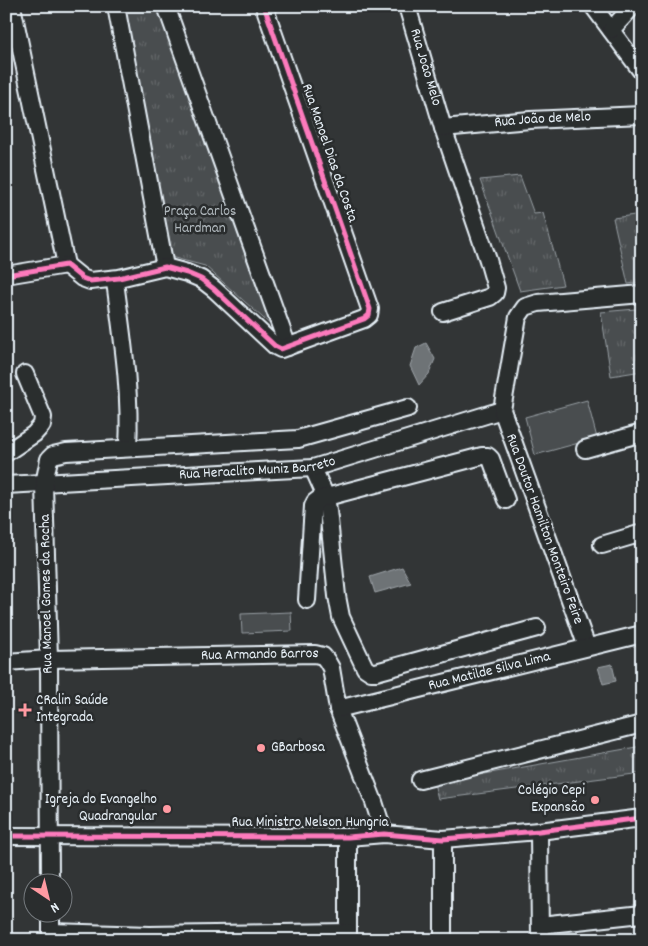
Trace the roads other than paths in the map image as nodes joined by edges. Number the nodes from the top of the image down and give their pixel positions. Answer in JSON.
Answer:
{"nodes":[{"id":1,"x":12,"y":6,"type":"edge"},
{"id":2,"x":116,"y":6,"type":"edge"},
{"id":3,"x":166,"y":6,"type":"edge"},
{"id":4,"x":264,"y":6,"type":"edge"},
{"id":5,"x":407,"y":6,"type":"edge"},
{"id":6,"x":593,"y":6,"type":"edge"},
{"id":7,"x":633,"y":6,"type":"edge"},
{"id":8,"x":612,"y":30,"type":"junction"},
{"id":9,"x":642,"y":72,"type":"edge"},
{"id":10,"x":642,"y":115,"type":"edge"},
{"id":11,"x":443,"y":128,"type":"junction"},
{"id":12,"x":66,"y":265,"type":"junction"},
{"id":13,"x":165,"y":267,"type":"junction"},
{"id":14,"x":6,"y":275,"type":"edge"},
{"id":15,"x":114,"y":279,"type":"junction"},
{"id":16,"x":642,"y":294,"type":"edge"},
{"id":17,"x":443,"y":312,"type":"dead end"},
{"id":18,"x":288,"y":348,"type":"junction"},
{"id":19,"x":25,"y":374,"type":"dead end"},
{"id":20,"x":408,"y":408,"type":"dead end"},
{"id":21,"x":502,"y":410,"type":"junction"},
{"id":22,"x":642,"y":433,"type":"edge"},
{"id":23,"x":128,"y":448,"type":"junction"},
{"id":24,"x":585,"y":448,"type":"dead end"},
{"id":25,"x":6,"y":453,"type":"edge"},
{"id":26,"x":312,"y":468,"type":"junction"},
{"id":27,"x":44,"y":484,"type":"junction"},
{"id":28,"x":6,"y":485,"type":"edge"},
{"id":29,"x":326,"y":498,"type":"junction"},
{"id":30,"x":506,"y":500,"type":"dead end"},
{"id":31,"x":642,"y":533,"type":"edge"},
{"id":32,"x":602,"y":545,"type":"dead end"},
{"id":33,"x":307,"y":600,"type":"dead end"},
{"id":34,"x":537,"y":628,"type":"dead end"},
{"id":35,"x":641,"y":635,"type":"edge"},
{"id":36,"x":586,"y":647,"type":"junction"},
{"id":37,"x":49,"y":658,"type":"junction"},
{"id":38,"x":6,"y":662,"type":"edge"},
{"id":39,"x":338,"y":709,"type":"junction"},
{"id":40,"x":642,"y":724,"type":"edge"},
{"id":41,"x":420,"y":780,"type":"dead end"},
{"id":42,"x":642,"y":818,"type":"edge"},
{"id":43,"x":539,"y":831,"type":"junction"},
{"id":44,"x":384,"y":834,"type":"junction"},
{"id":45,"x":6,"y":836,"type":"edge"},
{"id":46,"x":49,"y":836,"type":"junction"},
{"id":47,"x":348,"y":837,"type":"junction"},
{"id":48,"x":443,"y":839,"type":"junction"},
{"id":49,"x":50,"y":874,"type":"edge"},
{"id":50,"x":642,"y":914,"type":"edge"},
{"id":51,"x":540,"y":932,"type":"edge"},
{"id":52,"x":51,"y":936,"type":"edge"},
{"id":53,"x":348,"y":936,"type":"edge"},
{"id":54,"x":253,"y":937,"type":"edge"},
{"id":55,"x":150,"y":938,"type":"edge"},
{"id":56,"x":443,"y":940,"type":"edge"}],
"edges":[{"from":1,"to":12,"type":"street"},
{"from":2,"to":13,"type":"street"},
{"from":3,"to":18,"type":"street"},
{"from":4,"to":18,"type":"street","name":"Rua Manoel Dias da Costa"},
{"from":5,"to":11,"type":"street","name":"Rua João Melo"},
{"from":6,"to":8,"type":"street"},
{"from":7,"to":8,"type":"street"},
{"from":8,"to":9,"type":"street"},
{"from":10,"to":11,"type":"street","name":"Rua João de Melo"},
{"from":11,"to":17,"type":"street","name":"Rua João Melo"},
{"from":12,"to":14,"type":"street"},
{"from":12,"to":15,"type":"street"},
{"from":13,"to":15,"type":"street"},
{"from":13,"to":18,"type":"street"},
{"from":15,"to":23,"type":"street"},
{"from":16,"to":21,"type":"street"},
{"from":19,"to":25,"type":"street"},
{"from":20,"to":23,"type":"street"},
{"from":21,"to":26,"type":"street","name":"Rua Heraclito Muniz Barreto"},
{"from":21,"to":36,"type":"street","name":"Rua Doutor Hamilton Monteiro Feire"},
{"from":22,"to":24,"type":"street"},
{"from":23,"to":27,"type":"street","name":"Rua Manoel Gomes da Rocha"},
{"from":26,"to":27,"type":"street","name":"Rua Heraclito Muniz Barreto"},
{"from":26,"to":29,"type":"street"},
{"from":27,"to":28,"type":"street","name":"Rua Heraclito Muniz Barreto"},
{"from":27,"to":37,"type":"street","name":"Rua Manoel Gomes da Rocha"},
{"from":29,"to":30,"type":"street"},
{"from":29,"to":33,"type":"street"},
{"from":29,"to":34,"type":"street"},
{"from":31,"to":32,"type":"street"},
{"from":35,"to":36,"type":"street","name":"Rua Matilde Silva Lima"},
{"from":36,"to":39,"type":"street","name":"Rua Matilde Silva Lima"},
{"from":37,"to":38,"type":"street","name":"Rua Armando Barros"},
{"from":37,"to":39,"type":"street","name":"Rua Armando Barros"},
{"from":37,"to":46,"type":"street","name":"Rua Manoel Gomes da Rocha"},
{"from":39,"to":44,"type":"street","name":"Rua Armando Barros"},
{"from":40,"to":41,"type":"street"},
{"from":42,"to":43,"type":"street","name":"Rua Ministro Nelson Hungria"},
{"from":43,"to":48,"type":"street","name":"Rua Ministro Nelson Hungria"},
{"from":43,"to":51,"type":"street"},
{"from":44,"to":47,"type":"street","name":"Rua Ministro Nelson Hungria"},
{"from":44,"to":48,"type":"street","name":"Rua Ministro Nelson Hungria"},
{"from":45,"to":46,"type":"street","name":"Rua Ministro Nelson Hungria"},
{"from":46,"to":47,"type":"street","name":"Rua Ministro Nelson Hungria"},
{"from":46,"to":49,"type":"street","name":"Rua Manoel Gomes da Rocha"},
{"from":47,"to":53,"type":"street"},
{"from":48,"to":56,"type":"street"},
{"from":50,"to":51,"type":"street"},
{"from":52,"to":55,"type":"street"},
{"from":53,"to":54,"type":"street"},
{"from":54,"to":55,"type":"street"}]}
